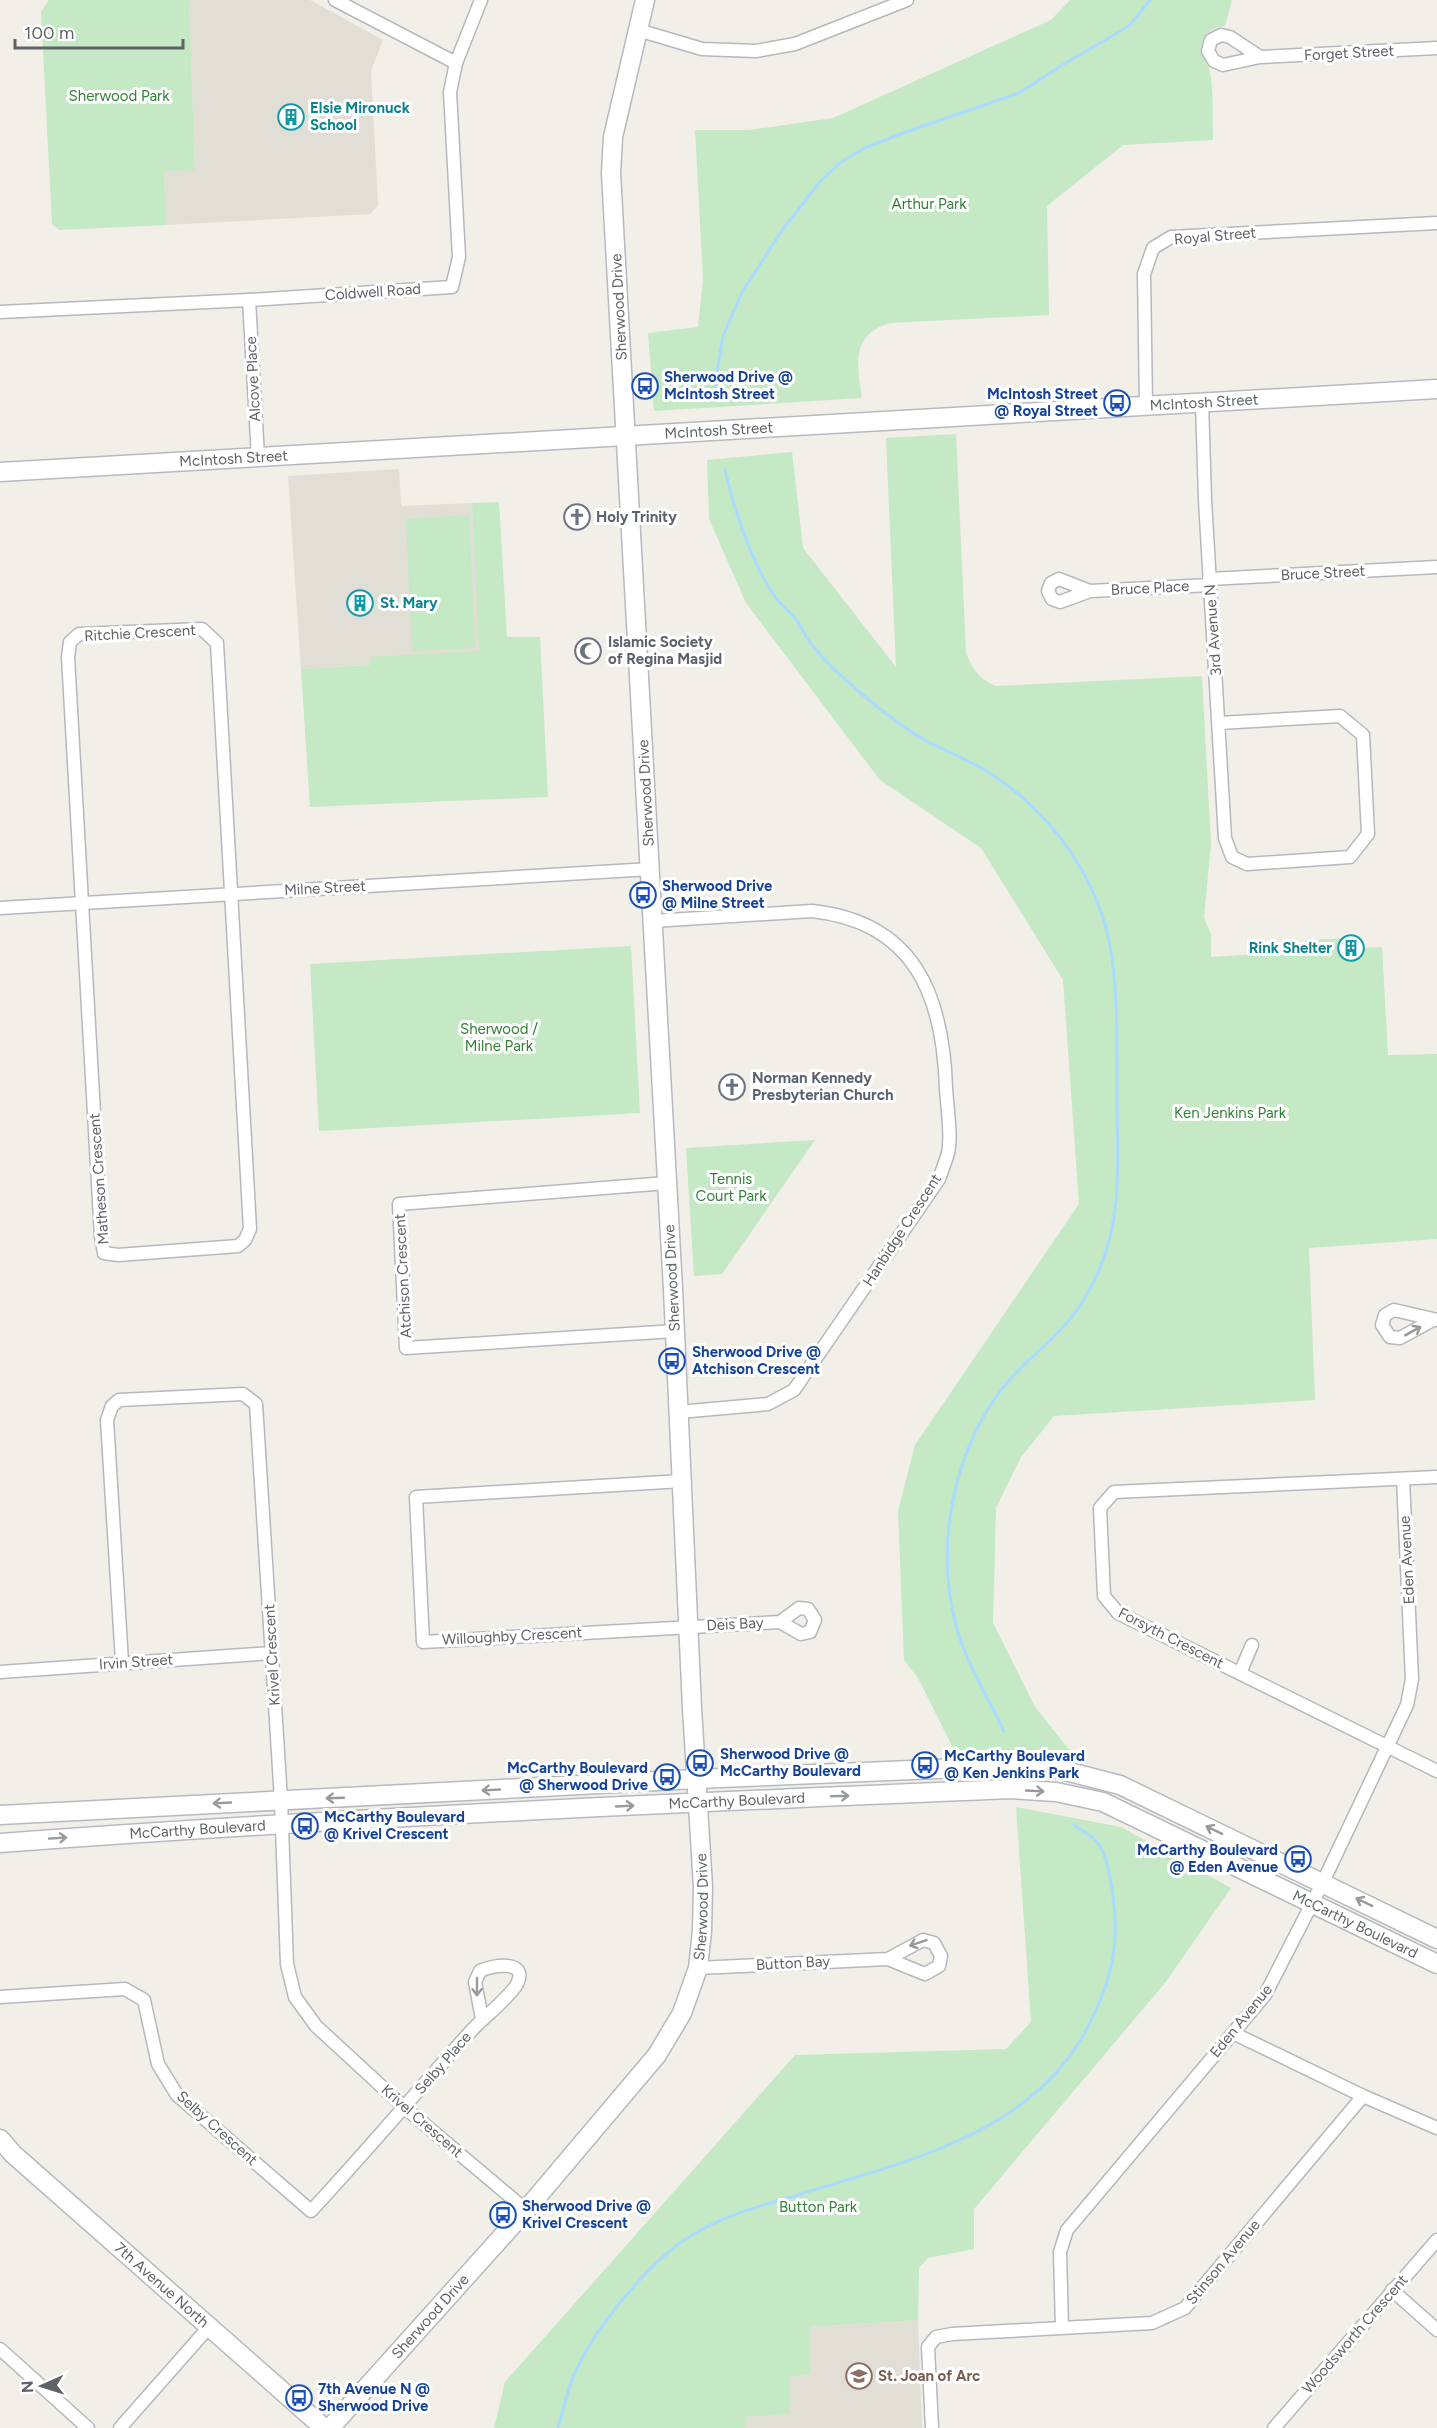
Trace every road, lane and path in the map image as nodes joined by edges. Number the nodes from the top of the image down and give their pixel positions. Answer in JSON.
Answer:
{"nodes":[{"id":1,"x":335,"y":0,"type":"edge"},
{"id":2,"x":482,"y":0,"type":"edge"},
{"id":3,"x":645,"y":0,"type":"edge"},
{"id":4,"x":907,"y":0,"type":"edge"},
{"id":5,"x":638,"y":30,"type":"junction"},
{"id":6,"x":1437,"y":48,"type":"edge"},
{"id":7,"x":1260,"y":57,"type":"dead end"},
{"id":8,"x":456,"y":63,"type":"junction"},
{"id":9,"x":1437,"y":223,"type":"edge"},
{"id":10,"x":249,"y":300,"type":"junction"},
{"id":11,"x":0,"y":312,"type":"edge"},
{"id":12,"x":1437,"y":389,"type":"edge"},
{"id":13,"x":1202,"y":402,"type":"junction"},
{"id":14,"x":1146,"y":405,"type":"junction"},
{"id":15,"x":626,"y":437,"type":"junction"},
{"id":16,"x":258,"y":457,"type":"junction"},
{"id":17,"x":0,"y":472,"type":"edge"},
{"id":18,"x":1437,"y":567,"type":"edge"},
{"id":19,"x":1210,"y":582,"type":"junction"},
{"id":20,"x":1090,"y":591,"type":"dead end"},
{"id":21,"x":1219,"y":723,"type":"junction"},
{"id":22,"x":651,"y":869,"type":"junction"},
{"id":23,"x":232,"y":893,"type":"junction"},
{"id":24,"x":83,"y":901,"type":"junction"},
{"id":25,"x":0,"y":908,"type":"edge"},
{"id":26,"x":653,"y":921,"type":"junction"},
{"id":27,"x":666,"y":1184,"type":"junction"},
{"id":28,"x":675,"y":1331,"type":"junction"},
{"id":29,"x":679,"y":1412,"type":"junction"},
{"id":30,"x":1437,"y":1477,"type":"edge"},
{"id":31,"x":1403,"y":1479,"type":"junction"},
{"id":32,"x":682,"y":1481,"type":"junction"},
{"id":33,"x":780,"y":1622,"type":"dead end"},
{"id":34,"x":690,"y":1626,"type":"junction"},
{"id":35,"x":1252,"y":1645,"type":"dead end"},
{"id":36,"x":272,"y":1653,"type":"junction"},
{"id":37,"x":122,"y":1662,"type":"junction"},
{"id":38,"x":0,"y":1672,"type":"edge"},
{"id":39,"x":1240,"y":1673,"type":"junction"},
{"id":40,"x":1389,"y":1746,"type":"junction"},
{"id":41,"x":1437,"y":1771,"type":"edge"},
{"id":42,"x":696,"y":1779,"type":"junction"},
{"id":43,"x":281,"y":1800,"type":"junction"},
{"id":44,"x":698,"y":1802,"type":"junction"},
{"id":45,"x":0,"y":1815,"type":"edge"},
{"id":46,"x":282,"y":1822,"type":"junction"},
{"id":47,"x":0,"y":1843,"type":"edge"},
{"id":48,"x":1323,"y":1882,"type":"junction"},
{"id":49,"x":1312,"y":1903,"type":"junction"},
{"id":50,"x":1437,"y":1940,"type":"edge"},
{"id":51,"x":888,"y":1959,"type":"dead end"},
{"id":52,"x":1437,"y":1964,"type":"edge"},
{"id":53,"x":698,"y":1968,"type":"junction"},
{"id":54,"x":0,"y":1997,"type":"edge"},
{"id":55,"x":482,"y":2019,"type":"junction"},
{"id":56,"x":1233,"y":2033,"type":"junction"},
{"id":57,"x":1363,"y":2096,"type":"junction"},
{"id":58,"x":404,"y":2107,"type":"junction"},
{"id":59,"x":1437,"y":2128,"type":"edge"},
{"id":60,"x":0,"y":2139,"type":"edge"},
{"id":61,"x":526,"y":2210,"type":"junction"},
{"id":62,"x":1437,"y":2240,"type":"edge"},
{"id":63,"x":1392,"y":2290,"type":"junction"},
{"id":64,"x":209,"y":2327,"type":"junction"},
{"id":65,"x":1062,"y":2327,"type":"junction"},
{"id":66,"x":1437,"y":2330,"type":"edge"},
{"id":67,"x":0,"y":2349,"type":"edge"},
{"id":68,"x":88,"y":2428,"type":"edge"},
{"id":69,"x":120,"y":2428,"type":"edge"},
{"id":70,"x":324,"y":2428,"type":"edge"},
{"id":71,"x":330,"y":2428,"type":"edge"},
{"id":72,"x":933,"y":2428,"type":"edge"},
{"id":73,"x":1274,"y":2428,"type":"edge"}],
"edges":[{"from":1,"to":8,"type":"street"},
{"from":2,"to":8,"type":"street","name":"Coldwell Road"},
{"from":3,"to":5,"type":"street","name":"Sherwood Drive"},
{"from":4,"to":5,"type":"street"},
{"from":5,"to":15,"type":"street","name":"Sherwood Drive"},
{"from":6,"to":7,"type":"street","name":"Forget Street"},
{"from":8,"to":10,"type":"street","name":"Coldwell Road"},
{"from":9,"to":14,"type":"street","name":"Royal Street"},
{"from":10,"to":11,"type":"street","name":"Coldwell Road"},
{"from":10,"to":16,"type":"street","name":"Alcove Place"},
{"from":12,"to":13,"type":"street","name":"McIntosh Street"},
{"from":13,"to":14,"type":"street","name":"McIntosh Street"},
{"from":13,"to":19,"type":"street","name":"3rd Avenue N"},
{"from":14,"to":15,"type":"street","name":"McIntosh Street"},
{"from":15,"to":16,"type":"street","name":"McIntosh Street"},
{"from":15,"to":22,"type":"street","name":"Sherwood Drive"},
{"from":16,"to":17,"type":"street","name":"McIntosh Street"},
{"from":18,"to":19,"type":"street","name":"Bruce Street"},
{"from":19,"to":20,"type":"street","name":"Bruce Place"},
{"from":19,"to":21,"type":"street","name":"3rd Avenue N"},
{"from":21,"to":21,"type":"street","name":"3rd Avenue N"},
{"from":22,"to":23,"type":"street","name":"Milne Street"},
{"from":22,"to":26,"type":"street","name":"Sherwood Drive"},
{"from":23,"to":24,"type":"street","name":"Milne Street"},
{"from":23,"to":24,"type":"street","name":"Ritchie Crescent"},
{"from":23,"to":24,"type":"street","name":"Matheson Crescent"},
{"from":24,"to":25,"type":"street","name":"Milne Street"},
{"from":26,"to":27,"type":"street","name":"Sherwood Drive"},
{"from":26,"to":29,"type":"street","name":"Hanbidge Crescent"},
{"from":27,"to":28,"type":"street","name":"Sherwood Drive"},
{"from":27,"to":28,"type":"street","name":"Atchison Crescent"},
{"from":28,"to":29,"type":"street","name":"Sherwood Drive"},
{"from":29,"to":32,"type":"street","name":"Sherwood Drive"},
{"from":30,"to":31,"type":"street","name":"Forsyth Crescent"},
{"from":31,"to":39,"type":"street","name":"Forsyth Crescent"},
{"from":31,"to":40,"type":"street","name":"Eden Avenue"},
{"from":32,"to":34,"type":"street","name":"Sherwood Drive"},
{"from":32,"to":34,"type":"street","name":"Willoughby Crescent"},
{"from":33,"to":34,"type":"street","name":"Deis Bay"},
{"from":34,"to":42,"type":"street","name":"Sherwood Drive"},
{"from":35,"to":39,"type":"street"},
{"from":36,"to":37,"type":"street","name":"Irvin Street"},
{"from":36,"to":37,"type":"street","name":"Krivel Crescent"},
{"from":36,"to":43,"type":"street","name":"Krivel Crescent"},
{"from":37,"to":38,"type":"street","name":"Irvin Street"},
{"from":39,"to":40,"type":"street","name":"Forsyth Crescent"},
{"from":40,"to":41,"type":"street","name":"Forsyth Crescent"},
{"from":40,"to":48,"type":"street","name":"Eden Avenue"},
{"from":42,"to":43,"type":"street","name":"McCarthy Boulevard","one_way":true},
{"from":42,"to":44,"type":"street","name":"Sherwood Drive"},
{"from":48,"to":42,"type":"street","name":"McCarthy Boulevard","one_way":true},
{"from":43,"to":45,"type":"street","name":"McCarthy Boulevard","one_way":true},
{"from":43,"to":46,"type":"street","name":"Krivel Crescent"},
{"from":46,"to":44,"type":"street","name":"McCarthy Boulevard","one_way":true},
{"from":44,"to":49,"type":"street","name":"McCarthy Boulevard","one_way":true},
{"from":44,"to":53,"type":"street","name":"Sherwood Drive"},
{"from":47,"to":46,"type":"street","name":"McCarthy Boulevard","one_way":true},
{"from":46,"to":58,"type":"street","name":"Krivel Crescent"},
{"from":48,"to":49,"type":"street","name":"Eden Avenue"},
{"from":50,"to":48,"type":"street","name":"McCarthy Boulevard","one_way":true},
{"from":49,"to":52,"type":"street","name":"McCarthy Boulevard"},
{"from":49,"to":56,"type":"street","name":"Eden Avenue"},
{"from":51,"to":53,"type":"street","name":"Button Bay"},
{"from":53,"to":61,"type":"street","name":"Sherwood Drive"},
{"from":54,"to":58,"type":"street","name":"Selby Crescent"},
{"from":55,"to":55,"type":"street","name":"Selby Place","one_way":true},
{"from":55,"to":58,"type":"street","name":"Selby Place"},
{"from":56,"to":57,"type":"street"},
{"from":56,"to":65,"type":"street","name":"Eden Avenue"},
{"from":57,"to":59,"type":"street"},
{"from":57,"to":65,"type":"street","name":"Stinson Avenue"},
{"from":58,"to":61,"type":"street","name":"Krivel Crescent"},
{"from":60,"to":64,"type":"street","name":"7th Avenue North"},
{"from":61,"to":71,"type":"street","name":"Sherwood Drive"},
{"from":62,"to":63,"type":"street","name":"Woodsworth Crescent"},
{"from":63,"to":66,"type":"street"},
{"from":63,"to":73,"type":"street","name":"Woodsworth Crescent"},
{"from":64,"to":69,"type":"street"},
{"from":64,"to":70,"type":"street","name":"7th Avenue North"},
{"from":65,"to":72,"type":"street","name":"Stinson Avenue"},
{"from":67,"to":68,"type":"street"}]}
